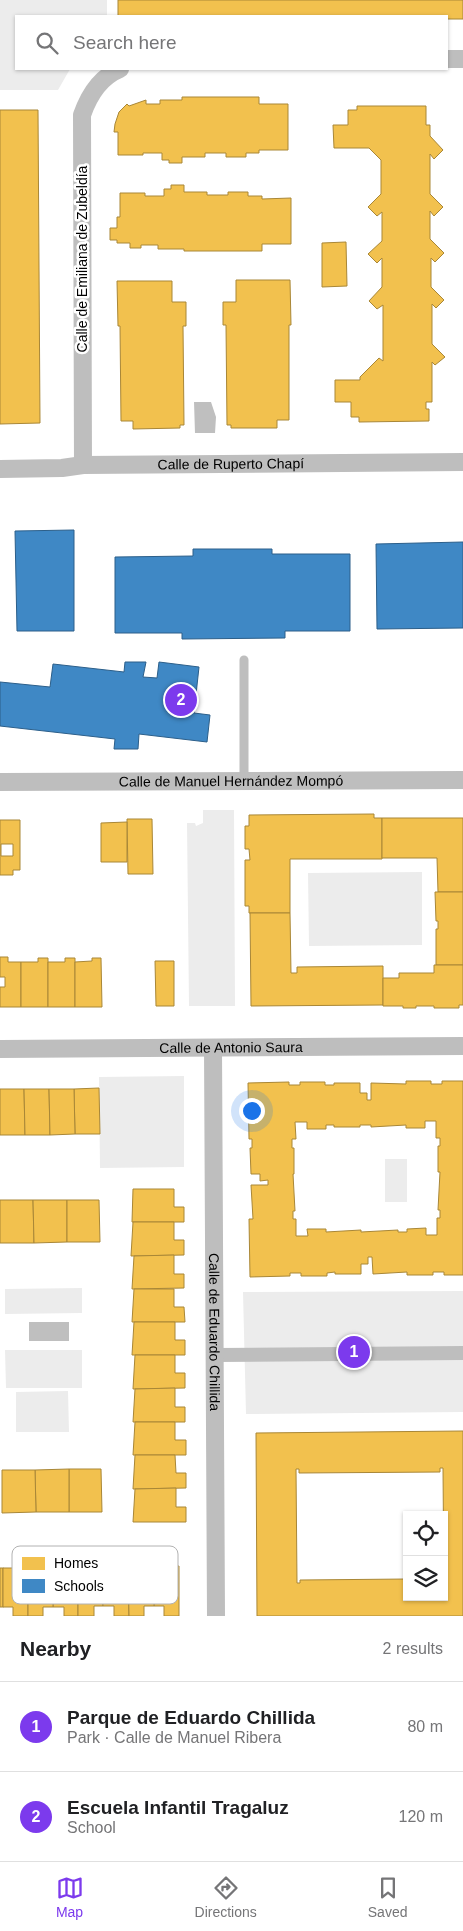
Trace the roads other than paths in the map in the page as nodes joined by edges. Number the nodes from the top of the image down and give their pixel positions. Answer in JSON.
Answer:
{"nodes":[{"id":1,"x":448,"y":59,"type":"edge"},
{"id":2,"x":463,"y":59,"type":"edge"},
{"id":3,"x":117,"y":70,"type":"edge"},
{"id":4,"x":463,"y":462,"type":"edge"},
{"id":5,"x":83,"y":465,"type":"junction"},
{"id":6,"x":0,"y":469,"type":"edge"},
{"id":7,"x":244,"y":660,"type":"dead end"},
{"id":8,"x":463,"y":780,"type":"edge"},
{"id":9,"x":244,"y":781,"type":"junction"},
{"id":10,"x":0,"y":782,"type":"edge"},
{"id":11,"x":463,"y":1046,"type":"edge"},
{"id":12,"x":213,"y":1048,"type":"junction"},
{"id":13,"x":0,"y":1049,"type":"edge"},
{"id":14,"x":463,"y":1353,"type":"edge"},
{"id":15,"x":215,"y":1355,"type":"junction"},
{"id":16,"x":216,"y":1616,"type":"edge"}],
"edges":[{"from":1,"to":2,"type":"street"},
{"from":3,"to":5,"type":"street","name":"Calle de Emiliana de Zubeldía"},
{"from":4,"to":5,"type":"street","name":"Calle de Ruperto Chapí"},
{"from":5,"to":6,"type":"street","name":"Calle de Ruperto Chapí"},
{"from":7,"to":9,"type":"lane"},
{"from":8,"to":9,"type":"street","name":"Calle de Manuel Hernández Mompó"},
{"from":9,"to":10,"type":"street","name":"Calle de Manuel Hernández Mompó"},
{"from":11,"to":12,"type":"street","name":"Calle de Antonio Saura"},
{"from":12,"to":13,"type":"street","name":"Calle de Antonio Saura"},
{"from":12,"to":15,"type":"street","name":"Calle de Eduardo Chillida"},
{"from":14,"to":15,"type":"street"},
{"from":15,"to":16,"type":"street","name":"Calle de Eduardo Chillida"}]}
